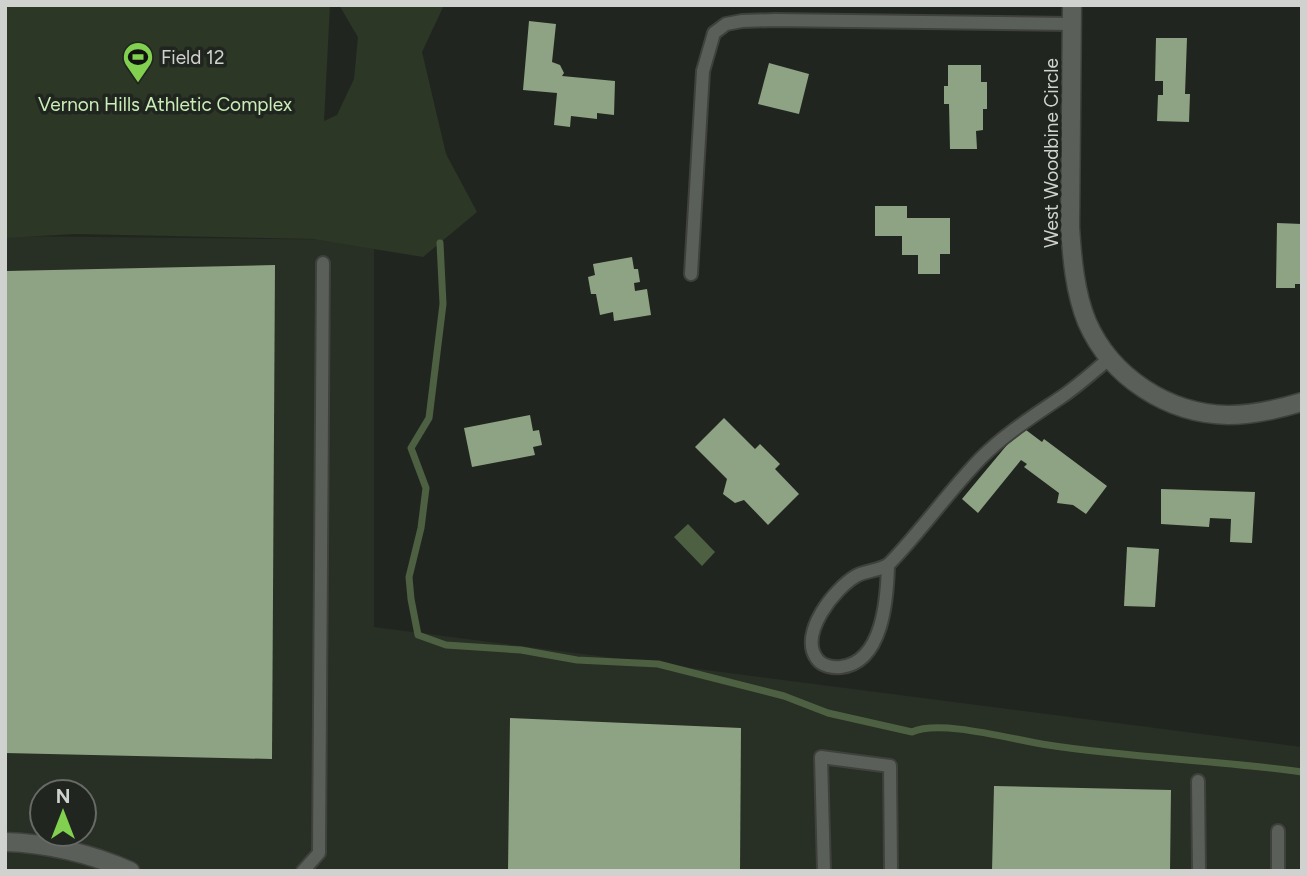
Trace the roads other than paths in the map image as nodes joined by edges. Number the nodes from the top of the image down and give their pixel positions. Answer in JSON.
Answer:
{"nodes":[{"id":1,"x":1072,"y":5,"type":"edge"},
{"id":2,"x":1072,"y":24,"type":"junction"},
{"id":3,"x":323,"y":263,"type":"dead end"},
{"id":4,"x":691,"y":274,"type":"dead end"},
{"id":5,"x":1110,"y":358,"type":"junction"},
{"id":6,"x":1302,"y":402,"type":"edge"},
{"id":7,"x":888,"y":566,"type":"junction"},
{"id":8,"x":1198,"y":781,"type":"dead end"},
{"id":9,"x":1278,"y":831,"type":"dead end"},
{"id":10,"x":5,"y":842,"type":"edge"},
{"id":11,"x":130,"y":871,"type":"edge"},
{"id":12,"x":303,"y":871,"type":"edge"},
{"id":13,"x":824,"y":871,"type":"edge"},
{"id":14,"x":891,"y":871,"type":"edge"},
{"id":15,"x":1199,"y":871,"type":"edge"},
{"id":16,"x":1278,"y":871,"type":"edge"}],
"edges":[{"from":1,"to":2,"type":"street","name":"West Woodbine Circle"},
{"from":2,"to":4,"type":"lane"},
{"from":2,"to":5,"type":"street","name":"West Woodbine Circle"},
{"from":3,"to":12,"type":"lane"},
{"from":5,"to":6,"type":"street","name":"West Woodbine Circle"},
{"from":5,"to":7,"type":"lane"},
{"from":7,"to":7,"type":"lane"},
{"from":8,"to":15,"type":"lane"},
{"from":9,"to":16,"type":"lane"},
{"from":10,"to":11,"type":"street"},
{"from":13,"to":14,"type":"lane"}]}
